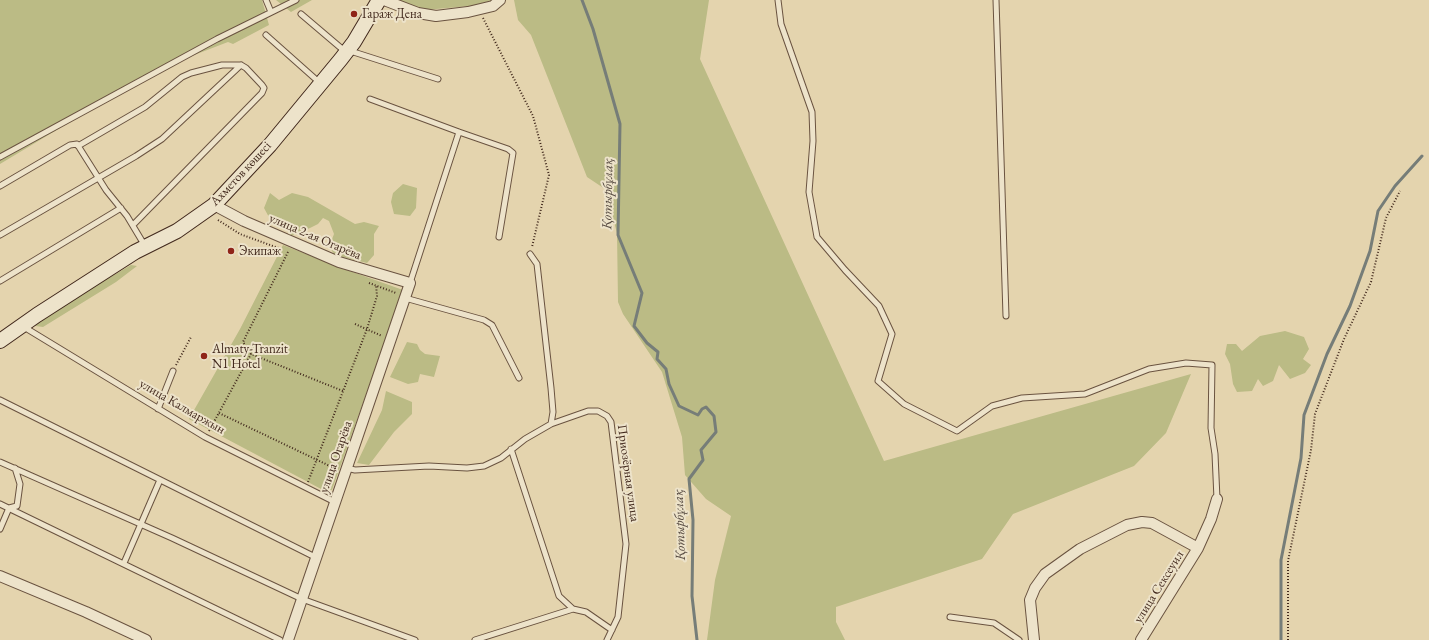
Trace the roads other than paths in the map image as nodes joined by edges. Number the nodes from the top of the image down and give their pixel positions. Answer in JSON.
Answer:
{"nodes":[{"id":1,"x":266,"y":0,"type":"edge"},
{"id":2,"x":296,"y":0,"type":"edge"},
{"id":3,"x":379,"y":0,"type":"edge"},
{"id":4,"x":384,"y":0,"type":"edge"},
{"id":5,"x":500,"y":0,"type":"edge"},
{"id":6,"x":778,"y":0,"type":"edge"},
{"id":7,"x":996,"y":0,"type":"edge"},
{"id":8,"x":271,"y":12,"type":"junction"},
{"id":9,"x":301,"y":14,"type":"dead end"},
{"id":10,"x":266,"y":35,"type":"dead end"},
{"id":11,"x":348,"y":50,"type":"junction"},
{"id":12,"x":241,"y":65,"type":"junction"},
{"id":13,"x":438,"y":79,"type":"dead end"},
{"id":14,"x":320,"y":84,"type":"junction"},
{"id":15,"x":370,"y":99,"type":"dead end"},
{"id":16,"x":459,"y":132,"type":"junction"},
{"id":17,"x":78,"y":146,"type":"junction"},
{"id":18,"x":0,"y":157,"type":"edge"},
{"id":19,"x":98,"y":177,"type":"junction"},
{"id":20,"x":0,"y":186,"type":"edge"},
{"id":21,"x":214,"y":205,"type":"junction"},
{"id":22,"x":121,"y":208,"type":"junction"},
{"id":23,"x":133,"y":225,"type":"junction"},
{"id":24,"x":0,"y":234,"type":"edge"},
{"id":25,"x":499,"y":238,"type":"dead end"},
{"id":26,"x":145,"y":247,"type":"junction"},
{"id":27,"x":530,"y":254,"type":"road end"},
{"id":28,"x":0,"y":281,"type":"edge"},
{"id":29,"x":410,"y":283,"type":"junction"},
{"id":30,"x":405,"y":298,"type":"junction"},
{"id":31,"x":1006,"y":316,"type":"dead end"},
{"id":32,"x":21,"y":326,"type":"junction"},
{"id":33,"x":0,"y":341,"type":"edge"},
{"id":34,"x":172,"y":371,"type":"road end"},
{"id":35,"x":519,"y":378,"type":"dead end"},
{"id":36,"x":0,"y":400,"type":"edge"},
{"id":37,"x":158,"y":409,"type":"junction"},
{"id":38,"x":551,"y":424,"type":"junction"},
{"id":39,"x":511,"y":450,"type":"junction"},
{"id":40,"x":0,"y":462,"type":"edge"},
{"id":41,"x":15,"y":468,"type":"junction"},
{"id":42,"x":341,"y":469,"type":"junction"},
{"id":43,"x":160,"y":480,"type":"junction"},
{"id":44,"x":1216,"y":499,"type":"joint"},
{"id":45,"x":335,"y":502,"type":"junction"},
{"id":46,"x":0,"y":504,"type":"edge"},
{"id":47,"x":10,"y":508,"type":"junction"},
{"id":48,"x":140,"y":524,"type":"junction"},
{"id":49,"x":0,"y":529,"type":"edge"},
{"id":50,"x":1198,"y":548,"type":"junction"},
{"id":51,"x":315,"y":557,"type":"junction"},
{"id":52,"x":124,"y":563,"type":"junction"},
{"id":53,"x":0,"y":576,"type":"edge"},
{"id":54,"x":302,"y":599,"type":"junction"},
{"id":55,"x":573,"y":610,"type":"junction"},
{"id":56,"x":950,"y":617,"type":"dead end"},
{"id":57,"x":612,"y":630,"type":"junction"},
{"id":58,"x":146,"y":640,"type":"edge"},
{"id":59,"x":280,"y":640,"type":"edge"},
{"id":60,"x":288,"y":640,"type":"edge"},
{"id":61,"x":414,"y":640,"type":"edge"},
{"id":62,"x":475,"y":640,"type":"edge"},
{"id":63,"x":607,"y":640,"type":"edge"},
{"id":64,"x":1019,"y":640,"type":"edge"},
{"id":65,"x":1034,"y":640,"type":"edge"},
{"id":66,"x":1141,"y":640,"type":"edge"}],
"edges":[{"from":1,"to":8,"type":"lane"},
{"from":2,"to":8,"type":"lane"},
{"from":3,"to":11,"type":"main road","name":"Ахметов көшесі"},
{"from":4,"to":5,"type":"street"},
{"from":6,"to":44,"type":"lane"},
{"from":7,"to":31,"type":"lane"},
{"from":8,"to":18,"type":"lane"},
{"from":9,"to":11,"type":"lane"},
{"from":10,"to":14,"type":"lane"},
{"from":11,"to":13,"type":"lane"},
{"from":11,"to":14,"type":"main road","name":"Ахметов көшесі"},
{"from":12,"to":17,"type":"lane"},
{"from":12,"to":19,"type":"lane"},
{"from":12,"to":23,"type":"lane"},
{"from":14,"to":21,"type":"main road","name":"Ахметов көшесі"},
{"from":15,"to":16,"type":"lane"},
{"from":16,"to":25,"type":"lane"},
{"from":16,"to":29,"type":"lane"},
{"from":17,"to":19,"type":"lane"},
{"from":17,"to":20,"type":"lane"},
{"from":19,"to":22,"type":"lane"},
{"from":19,"to":24,"type":"lane"},
{"from":21,"to":26,"type":"main road","name":"Ахметов көшесі"},
{"from":21,"to":29,"type":"street","name":"улица 2-ая Огарёва"},
{"from":22,"to":23,"type":"lane"},
{"from":22,"to":28,"type":"lane"},
{"from":23,"to":26,"type":"lane"},
{"from":26,"to":32,"type":"main road","name":"Ахметов көшесі"},
{"from":27,"to":38,"type":"lane"},
{"from":29,"to":30,"type":"street","name":"улица Огарёва"},
{"from":30,"to":35,"type":"lane"},
{"from":30,"to":42,"type":"street","name":"улица Огарёва"},
{"from":32,"to":33,"type":"main road","name":"Ахметов көшесі"},
{"from":32,"to":37,"type":"lane","name":"улица Калмаржын"},
{"from":34,"to":37,"type":"lane"},
{"from":36,"to":43,"type":"lane"},
{"from":37,"to":45,"type":"lane","name":"улица Калмаржын"},
{"from":38,"to":39,"type":"lane","name":"Приозёрная улица"},
{"from":38,"to":57,"type":"lane","name":"Приозёрная улица"},
{"from":39,"to":42,"type":"lane","name":"Приозёрная улица"},
{"from":39,"to":55,"type":"lane"},
{"from":40,"to":41,"type":"lane"},
{"from":41,"to":47,"type":"lane"},
{"from":41,"to":48,"type":"lane"},
{"from":42,"to":45,"type":"street","name":"улица Огарёва"},
{"from":43,"to":48,"type":"lane"},
{"from":43,"to":51,"type":"lane"},
{"from":44,"to":50,"type":"street","name":"улица Сексеуил"},
{"from":45,"to":51,"type":"street","name":"улица Огарёва"},
{"from":46,"to":47,"type":"lane"},
{"from":47,"to":49,"type":"lane"},
{"from":47,"to":52,"type":"lane"},
{"from":48,"to":52,"type":"lane"},
{"from":48,"to":54,"type":"lane"},
{"from":50,"to":65,"type":"street","name":"улица Сексеуил"},
{"from":50,"to":66,"type":"street","name":"улица Сексеуил"},
{"from":51,"to":54,"type":"street","name":"улица Огарёва"},
{"from":52,"to":59,"type":"lane"},
{"from":53,"to":58,"type":"street"},
{"from":54,"to":60,"type":"street","name":"улица Огарёва"},
{"from":54,"to":61,"type":"lane"},
{"from":55,"to":57,"type":"lane"},
{"from":55,"to":62,"type":"lane"},
{"from":56,"to":64,"type":"lane"},
{"from":57,"to":63,"type":"lane","name":"Приозёрная улица"}]}
